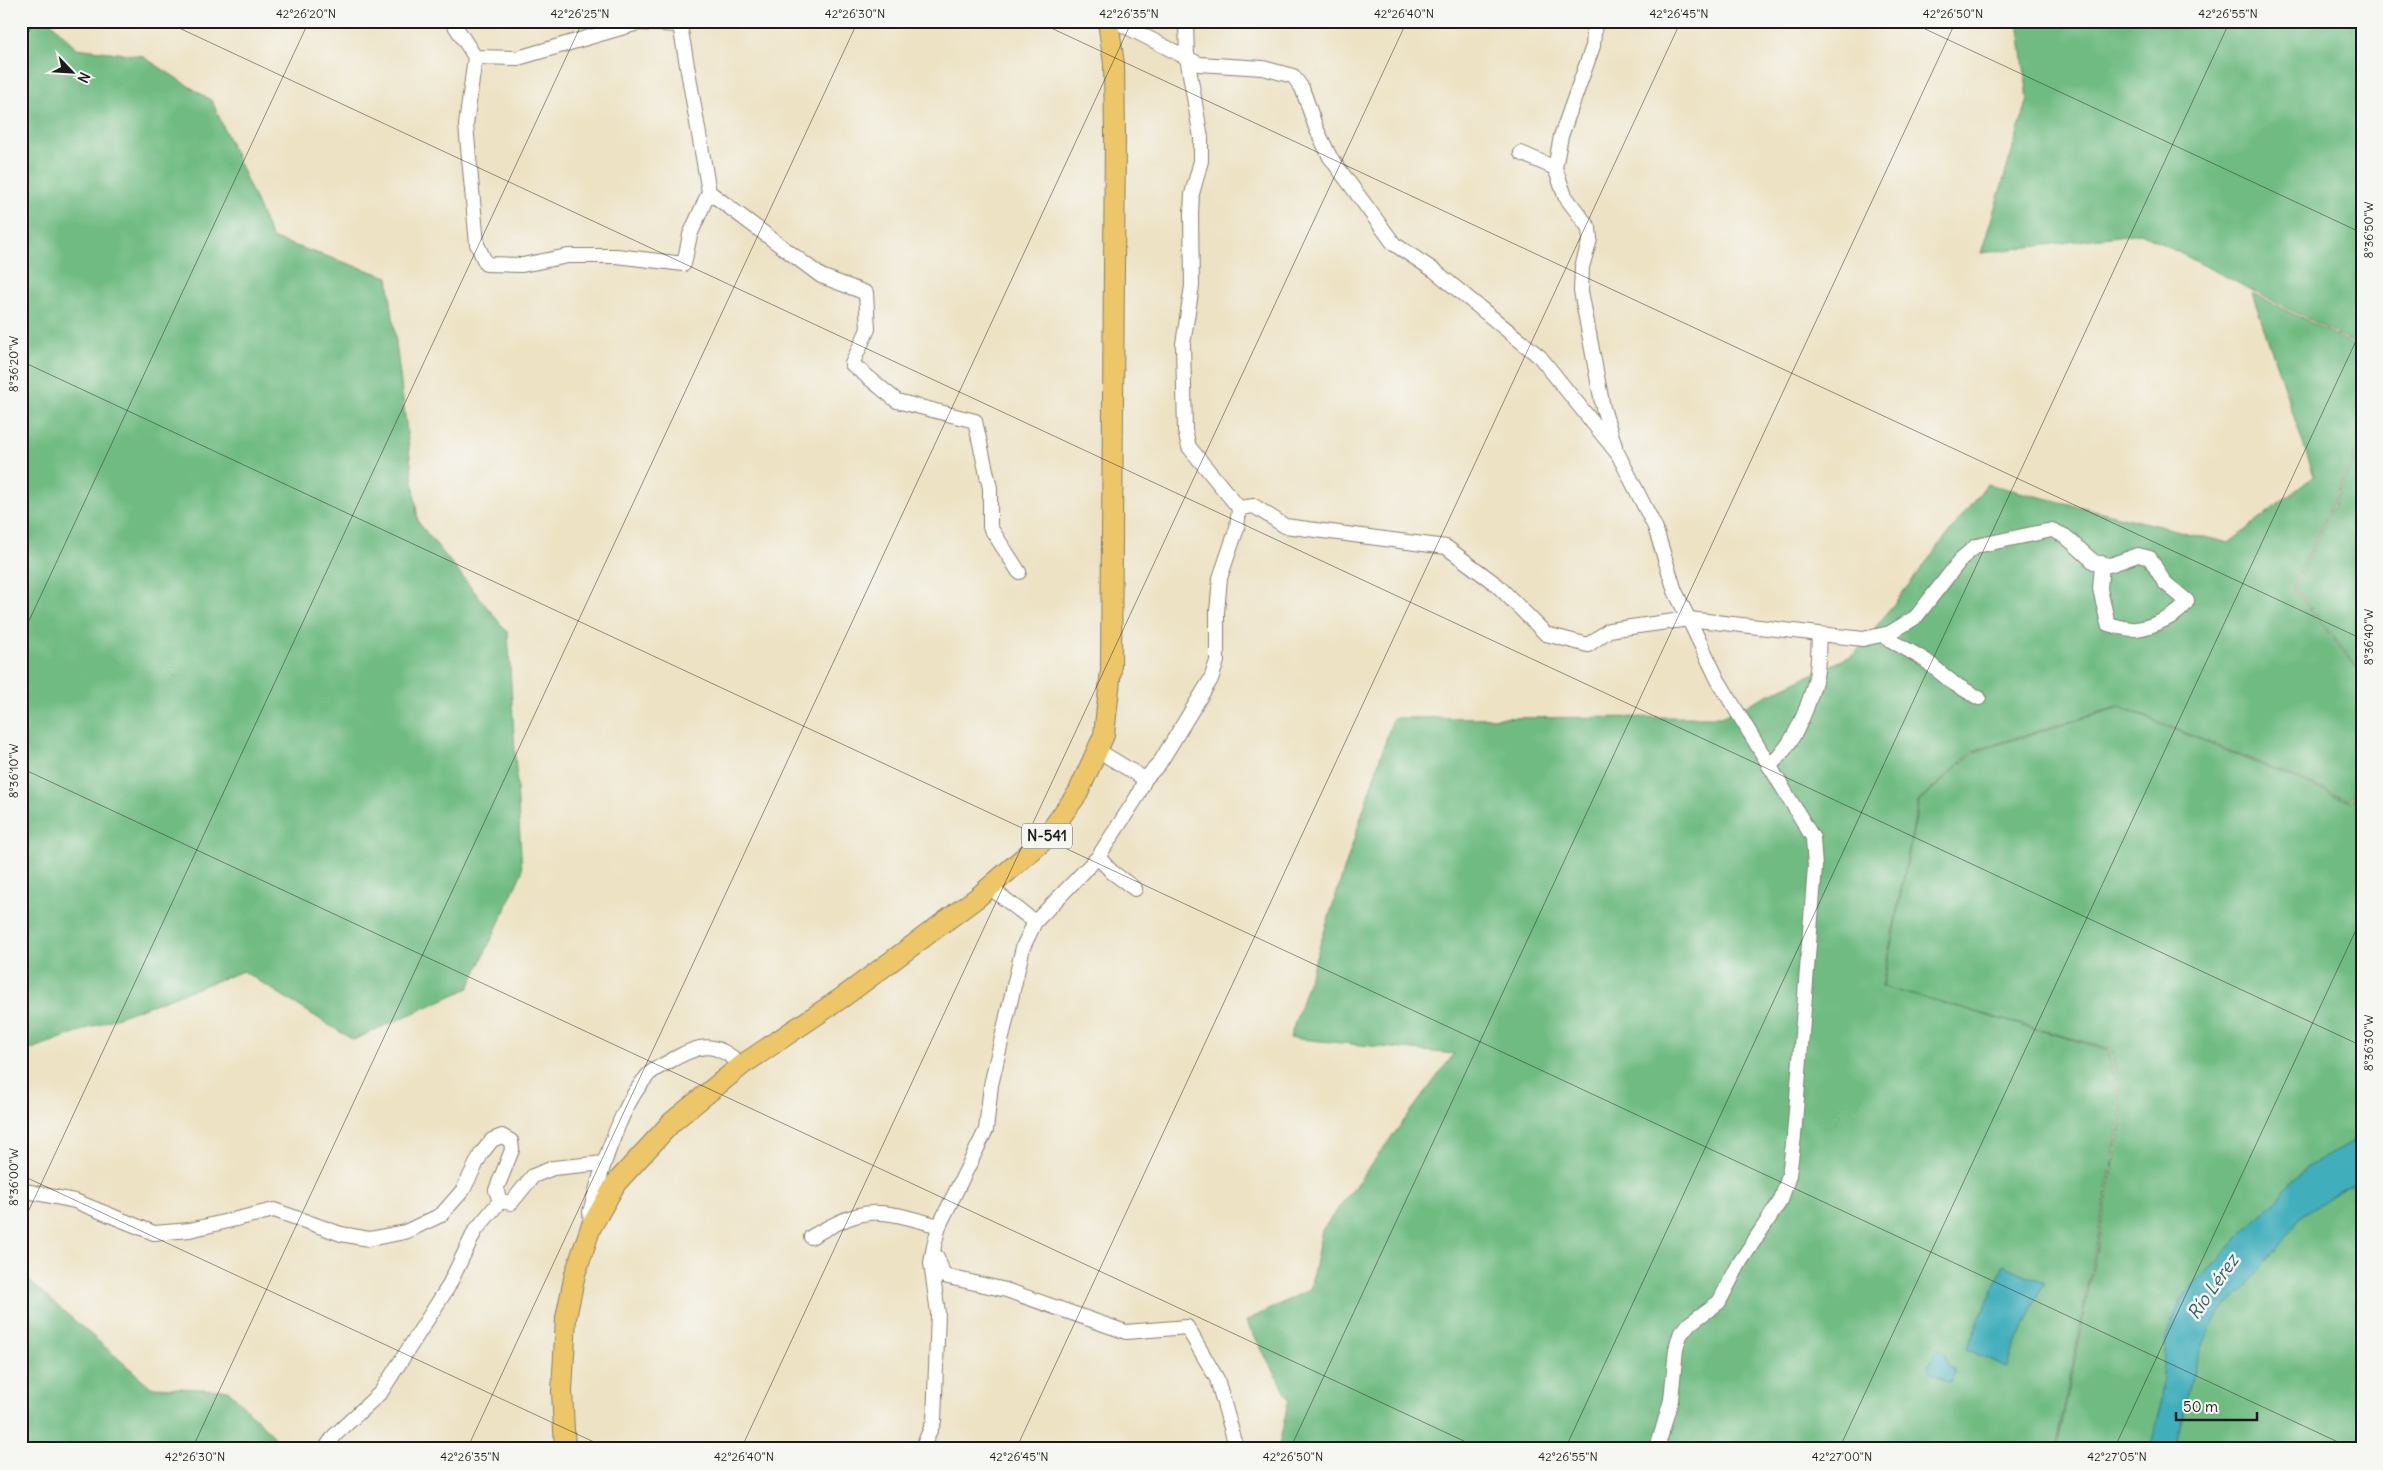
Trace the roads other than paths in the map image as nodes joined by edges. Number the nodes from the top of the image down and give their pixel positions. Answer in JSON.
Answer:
{"nodes":[{"id":1,"x":452,"y":21,"type":"edge"},
{"id":2,"x":1108,"y":21,"type":"edge"},
{"id":3,"x":1115,"y":21,"type":"edge"},
{"id":4,"x":1186,"y":21,"type":"edge"},
{"id":5,"x":1596,"y":21,"type":"edge"},
{"id":6,"x":682,"y":23,"type":"edge"},
{"id":7,"x":475,"y":57,"type":"junction"},
{"id":8,"x":1187,"y":57,"type":"junction"},
{"id":9,"x":1521,"y":153,"type":"dead end"},
{"id":10,"x":1555,"y":168,"type":"junction"},
{"id":11,"x":708,"y":192,"type":"junction"},
{"id":12,"x":1618,"y":454,"type":"junction"},
{"id":13,"x":1239,"y":508,"type":"junction"},
{"id":14,"x":2102,"y":563,"type":"junction"},
{"id":15,"x":1019,"y":572,"type":"dead end"},
{"id":16,"x":1689,"y":619,"type":"junction"},
{"id":17,"x":1819,"y":634,"type":"junction"},
{"id":18,"x":1882,"y":635,"type":"junction"},
{"id":19,"x":1979,"y":698,"type":"dead end"},
{"id":20,"x":1097,"y":750,"type":"junction"},
{"id":21,"x":1769,"y":766,"type":"junction"},
{"id":22,"x":1145,"y":779,"type":"junction"},
{"id":23,"x":1098,"y":857,"type":"junction"},
{"id":24,"x":989,"y":887,"type":"junction"},
{"id":25,"x":1136,"y":889,"type":"dead end"},
{"id":26,"x":1035,"y":922,"type":"junction"},
{"id":27,"x":742,"y":1066,"type":"junction"},
{"id":28,"x":604,"y":1163,"type":"junction"},
{"id":29,"x":21,"y":1190,"type":"edge"},
{"id":30,"x":500,"y":1201,"type":"junction"},
{"id":31,"x":939,"y":1226,"type":"junction"},
{"id":32,"x":592,"y":1227,"type":"junction"},
{"id":33,"x":811,"y":1237,"type":"dead end"},
{"id":34,"x":934,"y":1246,"type":"junction"},
{"id":35,"x":325,"y":1449,"type":"edge"},
{"id":36,"x":565,"y":1449,"type":"edge"},
{"id":37,"x":922,"y":1449,"type":"edge"},
{"id":38,"x":1236,"y":1449,"type":"edge"},
{"id":39,"x":1657,"y":1449,"type":"edge"}],
"edges":[{"from":1,"to":7,"type":"street"},
{"from":2,"to":20,"type":"highway","number":"N-541"},
{"from":3,"to":8,"type":"street"},
{"from":4,"to":8,"type":"street"},
{"from":5,"to":10,"type":"street"},
{"from":6,"to":7,"type":"street"},
{"from":6,"to":11,"type":"street"},
{"from":7,"to":11,"type":"street"},
{"from":8,"to":12,"type":"street"},
{"from":8,"to":13,"type":"street"},
{"from":9,"to":10,"type":"street"},
{"from":10,"to":12,"type":"street"},
{"from":11,"to":15,"type":"street"},
{"from":12,"to":16,"type":"street"},
{"from":13,"to":16,"type":"street"},
{"from":13,"to":22,"type":"street"},
{"from":14,"to":14,"type":"street"},
{"from":14,"to":18,"type":"street"},
{"from":16,"to":17,"type":"street"},
{"from":16,"to":21,"type":"street"},
{"from":17,"to":18,"type":"street"},
{"from":17,"to":21,"type":"street"},
{"from":18,"to":19,"type":"street"},
{"from":20,"to":22,"type":"street"},
{"from":20,"to":24,"type":"highway","number":"N-541"},
{"from":21,"to":39,"type":"street"},
{"from":22,"to":23,"type":"street"},
{"from":23,"to":25,"type":"street"},
{"from":23,"to":26,"type":"street"},
{"from":24,"to":26,"type":"street"},
{"from":24,"to":27,"type":"highway","number":"N-541"},
{"from":26,"to":31,"type":"street"},
{"from":27,"to":28,"type":"street"},
{"from":27,"to":32,"type":"highway","number":"N-541"},
{"from":28,"to":30,"type":"street"},
{"from":28,"to":32,"type":"street"},
{"from":29,"to":30,"type":"street"},
{"from":30,"to":35,"type":"street"},
{"from":31,"to":33,"type":"street"},
{"from":31,"to":34,"type":"street"},
{"from":32,"to":36,"type":"highway","number":"N-541"},
{"from":34,"to":37,"type":"street"},
{"from":34,"to":38,"type":"street"}]}
